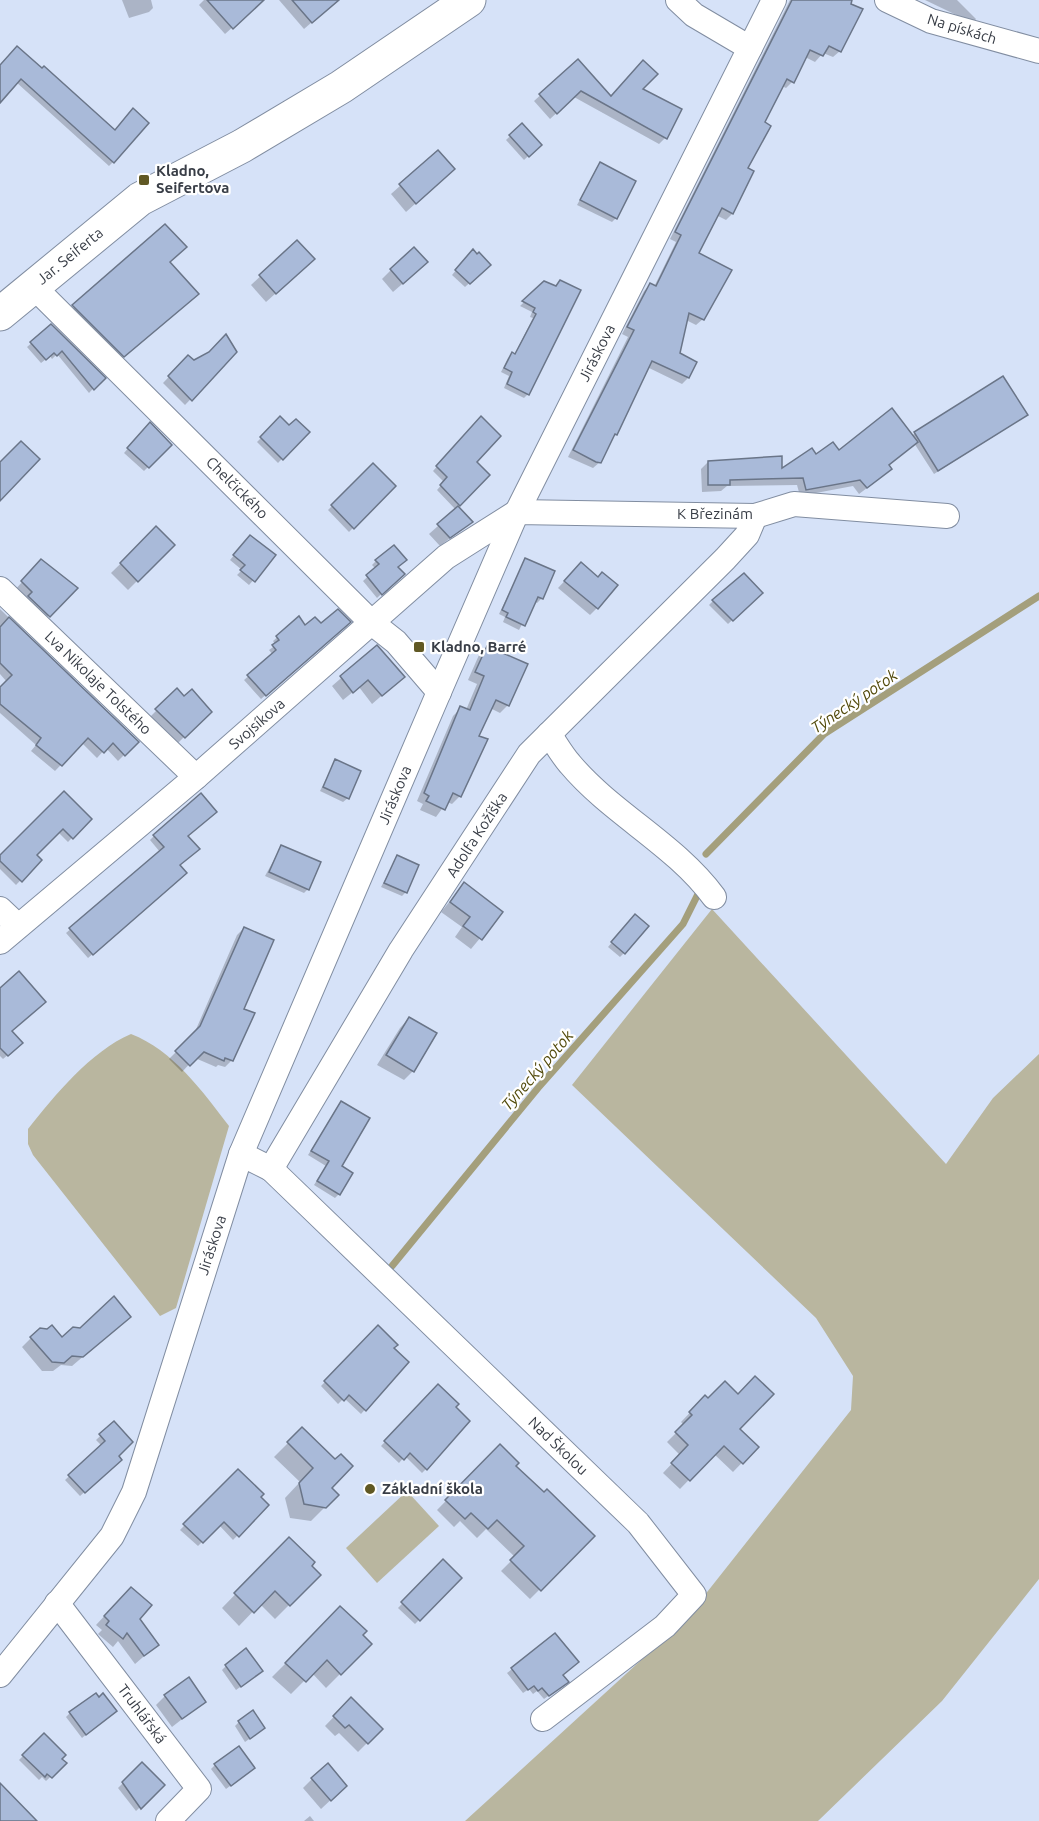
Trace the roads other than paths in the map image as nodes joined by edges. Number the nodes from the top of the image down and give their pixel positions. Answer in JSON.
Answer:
{"nodes":[{"id":1,"x":469,"y":0,"type":"edge"},
{"id":2,"x":678,"y":0,"type":"edge"},
{"id":3,"x":774,"y":0,"type":"edge"},
{"id":4,"x":887,"y":0,"type":"edge"},
{"id":5,"x":750,"y":48,"type":"junction"},
{"id":6,"x":1039,"y":51,"type":"edge"},
{"id":7,"x":33,"y":286,"type":"junction"},
{"id":8,"x":0,"y":314,"type":"edge"},
{"id":9,"x":517,"y":512,"type":"junction"},
{"id":10,"x":755,"y":516,"type":"junction"},
{"id":11,"x":947,"y":516,"type":"dead end"},
{"id":12,"x":0,"y":589,"type":"edge"},
{"id":13,"x":372,"y":623,"type":"junction"},
{"id":14,"x":439,"y":692,"type":"junction"},
{"id":15,"x":549,"y":734,"type":"junction"},
{"id":16,"x":196,"y":777,"type":"junction"},
{"id":17,"x":714,"y":897,"type":"dead end"},
{"id":18,"x":0,"y":909,"type":"edge"},
{"id":19,"x":18,"y":926,"type":"junction"},
{"id":20,"x":0,"y":942,"type":"edge"},
{"id":21,"x":241,"y":1154,"type":"junction"},
{"id":22,"x":272,"y":1169,"type":"junction"},
{"id":23,"x":57,"y":1603,"type":"junction"},
{"id":24,"x":0,"y":1675,"type":"edge"},
{"id":25,"x":543,"y":1719,"type":"dead end"},
{"id":26,"x":168,"y":1821,"type":"edge"}],
"edges":[{"from":1,"to":7,"type":"street","name":"Jar. Seiferta"},
{"from":2,"to":5,"type":"street"},
{"from":3,"to":5,"type":"street","name":"Jiráskova"},
{"from":4,"to":6,"type":"street","name":"Na pískách"},
{"from":5,"to":9,"type":"street","name":"Jiráskova"},
{"from":7,"to":8,"type":"street","name":"Jar. Seiferta"},
{"from":7,"to":13,"type":"street","name":"Chelčického"},
{"from":9,"to":10,"type":"street","name":"K Březinám"},
{"from":9,"to":13,"type":"street","name":"Svojsíkova"},
{"from":9,"to":14,"type":"street","name":"Jiráskova"},
{"from":10,"to":11,"type":"street","name":"K Březinám"},
{"from":10,"to":15,"type":"street","name":"Adolfa Kožíška"},
{"from":12,"to":16,"type":"street","name":"Lva Nikolaje Tolstého"},
{"from":13,"to":14,"type":"street","name":"Chelčického"},
{"from":13,"to":16,"type":"street","name":"Svojsíkova"},
{"from":14,"to":21,"type":"street","name":"Jiráskova"},
{"from":15,"to":17,"type":"street"},
{"from":15,"to":22,"type":"street","name":"Adolfa Kožíška"},
{"from":16,"to":19,"type":"street","name":"Svojsíkova"},
{"from":18,"to":19,"type":"street"},
{"from":19,"to":20,"type":"street","name":"Svojsíkova"},
{"from":21,"to":22,"type":"street"},
{"from":21,"to":23,"type":"street","name":"Jiráskova"},
{"from":22,"to":25,"type":"street","name":"Nad Školou"},
{"from":23,"to":24,"type":"street","name":"Jiráskova"},
{"from":23,"to":26,"type":"street","name":"Truhlářská"}]}
